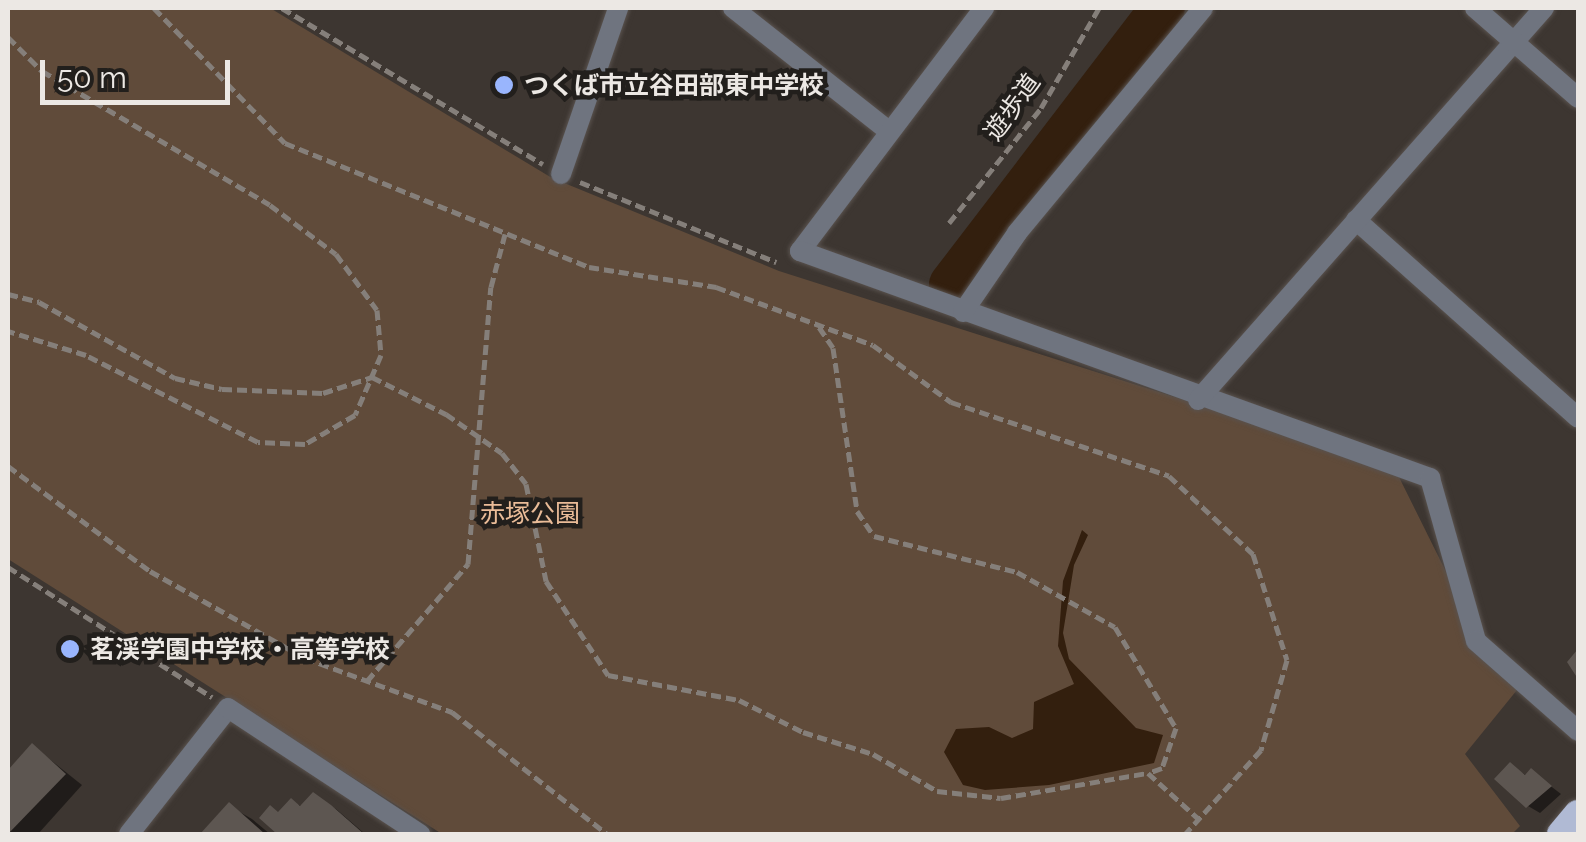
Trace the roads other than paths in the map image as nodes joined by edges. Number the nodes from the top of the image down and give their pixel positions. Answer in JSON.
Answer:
{"nodes":[{"id":1,"x":618,"y":8,"type":"edge"},
{"id":2,"x":733,"y":8,"type":"edge"},
{"id":3,"x":984,"y":8,"type":"edge"},
{"id":4,"x":1203,"y":8,"type":"edge"},
{"id":5,"x":1475,"y":8,"type":"edge"},
{"id":6,"x":1544,"y":8,"type":"edge"},
{"id":7,"x":1514,"y":42,"type":"junction"},
{"id":8,"x":1578,"y":98,"type":"edge"},
{"id":9,"x":889,"y":131,"type":"junction"},
{"id":10,"x":561,"y":174,"type":"road end"},
{"id":11,"x":1356,"y":220,"type":"junction"},
{"id":12,"x":963,"y":312,"type":"junction"},
{"id":13,"x":1198,"y":400,"type":"junction"},
{"id":14,"x":1578,"y":418,"type":"edge"},
{"id":15,"x":1578,"y":732,"type":"edge"},
{"id":16,"x":1578,"y":814,"type":"edge"},
{"id":17,"x":129,"y":834,"type":"edge"},
{"id":18,"x":420,"y":834,"type":"edge"},
{"id":19,"x":1561,"y":834,"type":"edge"}],
"edges":[{"from":1,"to":10,"type":"street"},
{"from":2,"to":9,"type":"street"},
{"from":3,"to":9,"type":"street"},
{"from":4,"to":12,"type":"street"},
{"from":5,"to":7,"type":"street"},
{"from":6,"to":7,"type":"street"},
{"from":7,"to":8,"type":"street"},
{"from":7,"to":11,"type":"street"},
{"from":9,"to":12,"type":"street"},
{"from":11,"to":13,"type":"street"},
{"from":11,"to":14,"type":"street"},
{"from":12,"to":13,"type":"street"},
{"from":13,"to":15,"type":"street"},
{"from":16,"to":19,"type":"highway"},
{"from":17,"to":18,"type":"street"}]}
